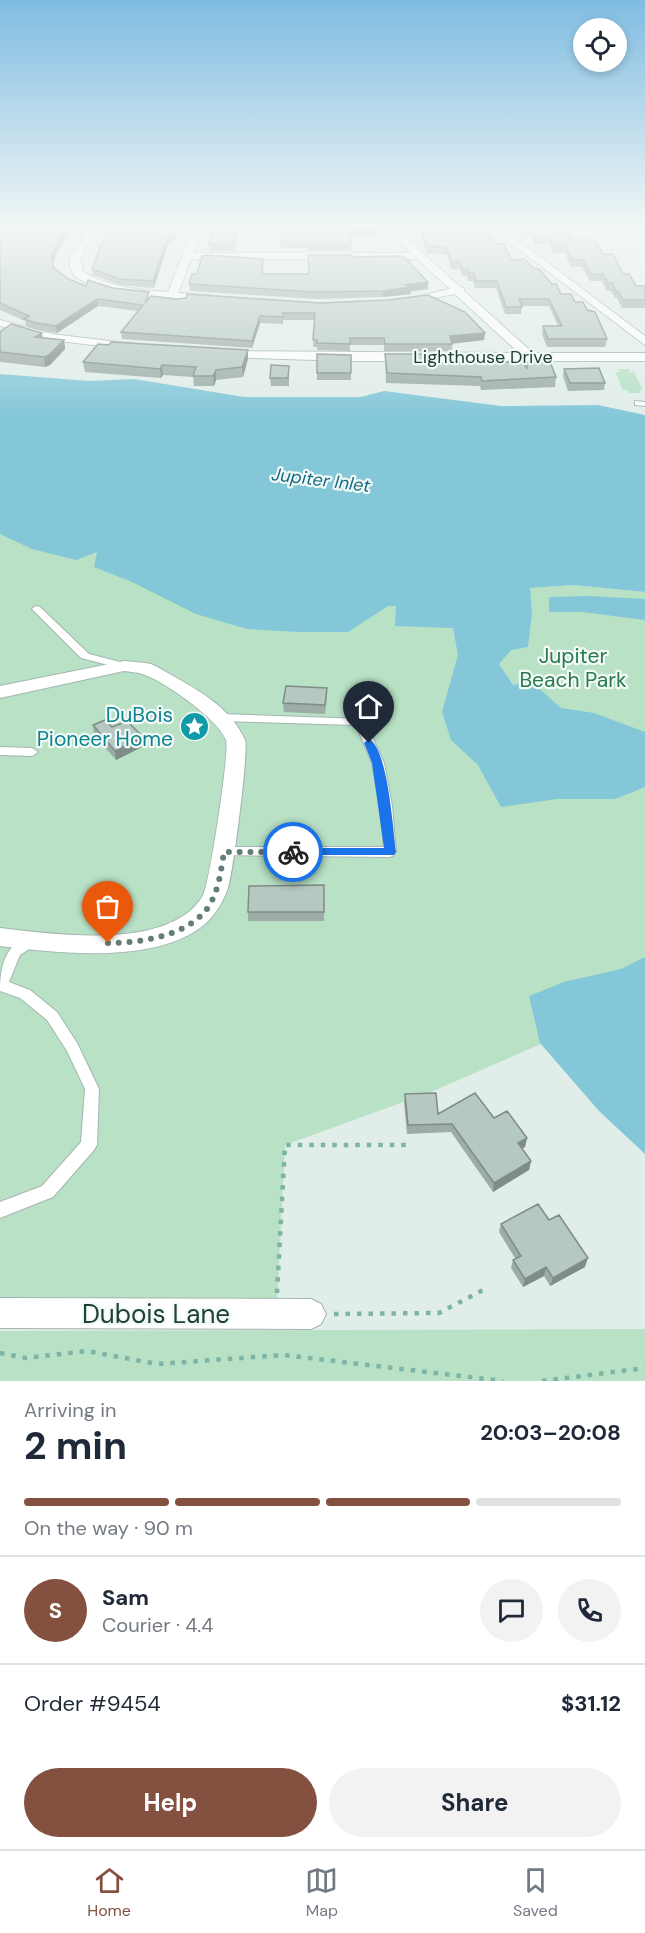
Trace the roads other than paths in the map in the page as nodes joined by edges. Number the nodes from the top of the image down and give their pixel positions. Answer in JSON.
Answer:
{"nodes":[{"id":1,"x":132,"y":290,"type":"edge"},
{"id":2,"x":174,"y":290,"type":"edge"},
{"id":3,"x":458,"y":290,"type":"edge"},
{"id":4,"x":460,"y":290,"type":"edge"},
{"id":5,"x":577,"y":290,"type":"edge"},
{"id":6,"x":172,"y":295,"type":"junction"},
{"id":7,"x":222,"y":299,"type":"edge"},
{"id":8,"x":398,"y":302,"type":"edge"},
{"id":9,"x":0,"y":323,"type":"edge"},
{"id":10,"x":645,"y":342,"type":"edge"},
{"id":11,"x":149,"y":348,"type":"edge"},
{"id":12,"x":209,"y":352,"type":"edge"},
{"id":13,"x":531,"y":357,"type":"junction"},
{"id":14,"x":645,"y":357,"type":"edge"},
{"id":15,"x":37,"y":609,"type":"dead end"},
{"id":16,"x":124,"y":666,"type":"junction"},
{"id":17,"x":0,"y":692,"type":"edge"},
{"id":18,"x":222,"y":718,"type":"junction"},
{"id":19,"x":0,"y":751,"type":"edge"},
{"id":20,"x":32,"y":752,"type":"dead end"},
{"id":21,"x":224,"y":852,"type":"junction"},
{"id":22,"x":0,"y":937,"type":"edge"},
{"id":23,"x":30,"y":941,"type":"junction"},
{"id":24,"x":0,"y":985,"type":"edge"},
{"id":25,"x":0,"y":1210,"type":"edge"},
{"id":26,"x":0,"y":1313,"type":"edge"},
{"id":27,"x":311,"y":1314,"type":"road end"}],
"edges":[{"from":1,"to":6,"type":"street"},
{"from":2,"to":6,"type":"street"},
{"from":3,"to":8,"type":"street"},
{"from":4,"to":13,"type":"street"},
{"from":5,"to":10,"type":"street"},
{"from":6,"to":7,"type":"street"},
{"from":9,"to":11,"type":"street"},
{"from":12,"to":13,"type":"street","name":"Lighthouse Drive"},
{"from":13,"to":14,"type":"street","name":"Lighthouse Drive"},
{"from":15,"to":16,"type":"lane"},
{"from":16,"to":17,"type":"street"},
{"from":16,"to":18,"type":"street"},
{"from":18,"to":21,"type":"street"},
{"from":18,"to":21,"type":"lane"},
{"from":19,"to":20,"type":"lane"},
{"from":21,"to":23,"type":"street"},
{"from":22,"to":23,"type":"street"},
{"from":23,"to":24,"type":"lane"},
{"from":24,"to":25,"type":"lane"},
{"from":26,"to":27,"type":"street","name":"Dubois Lane"}]}
